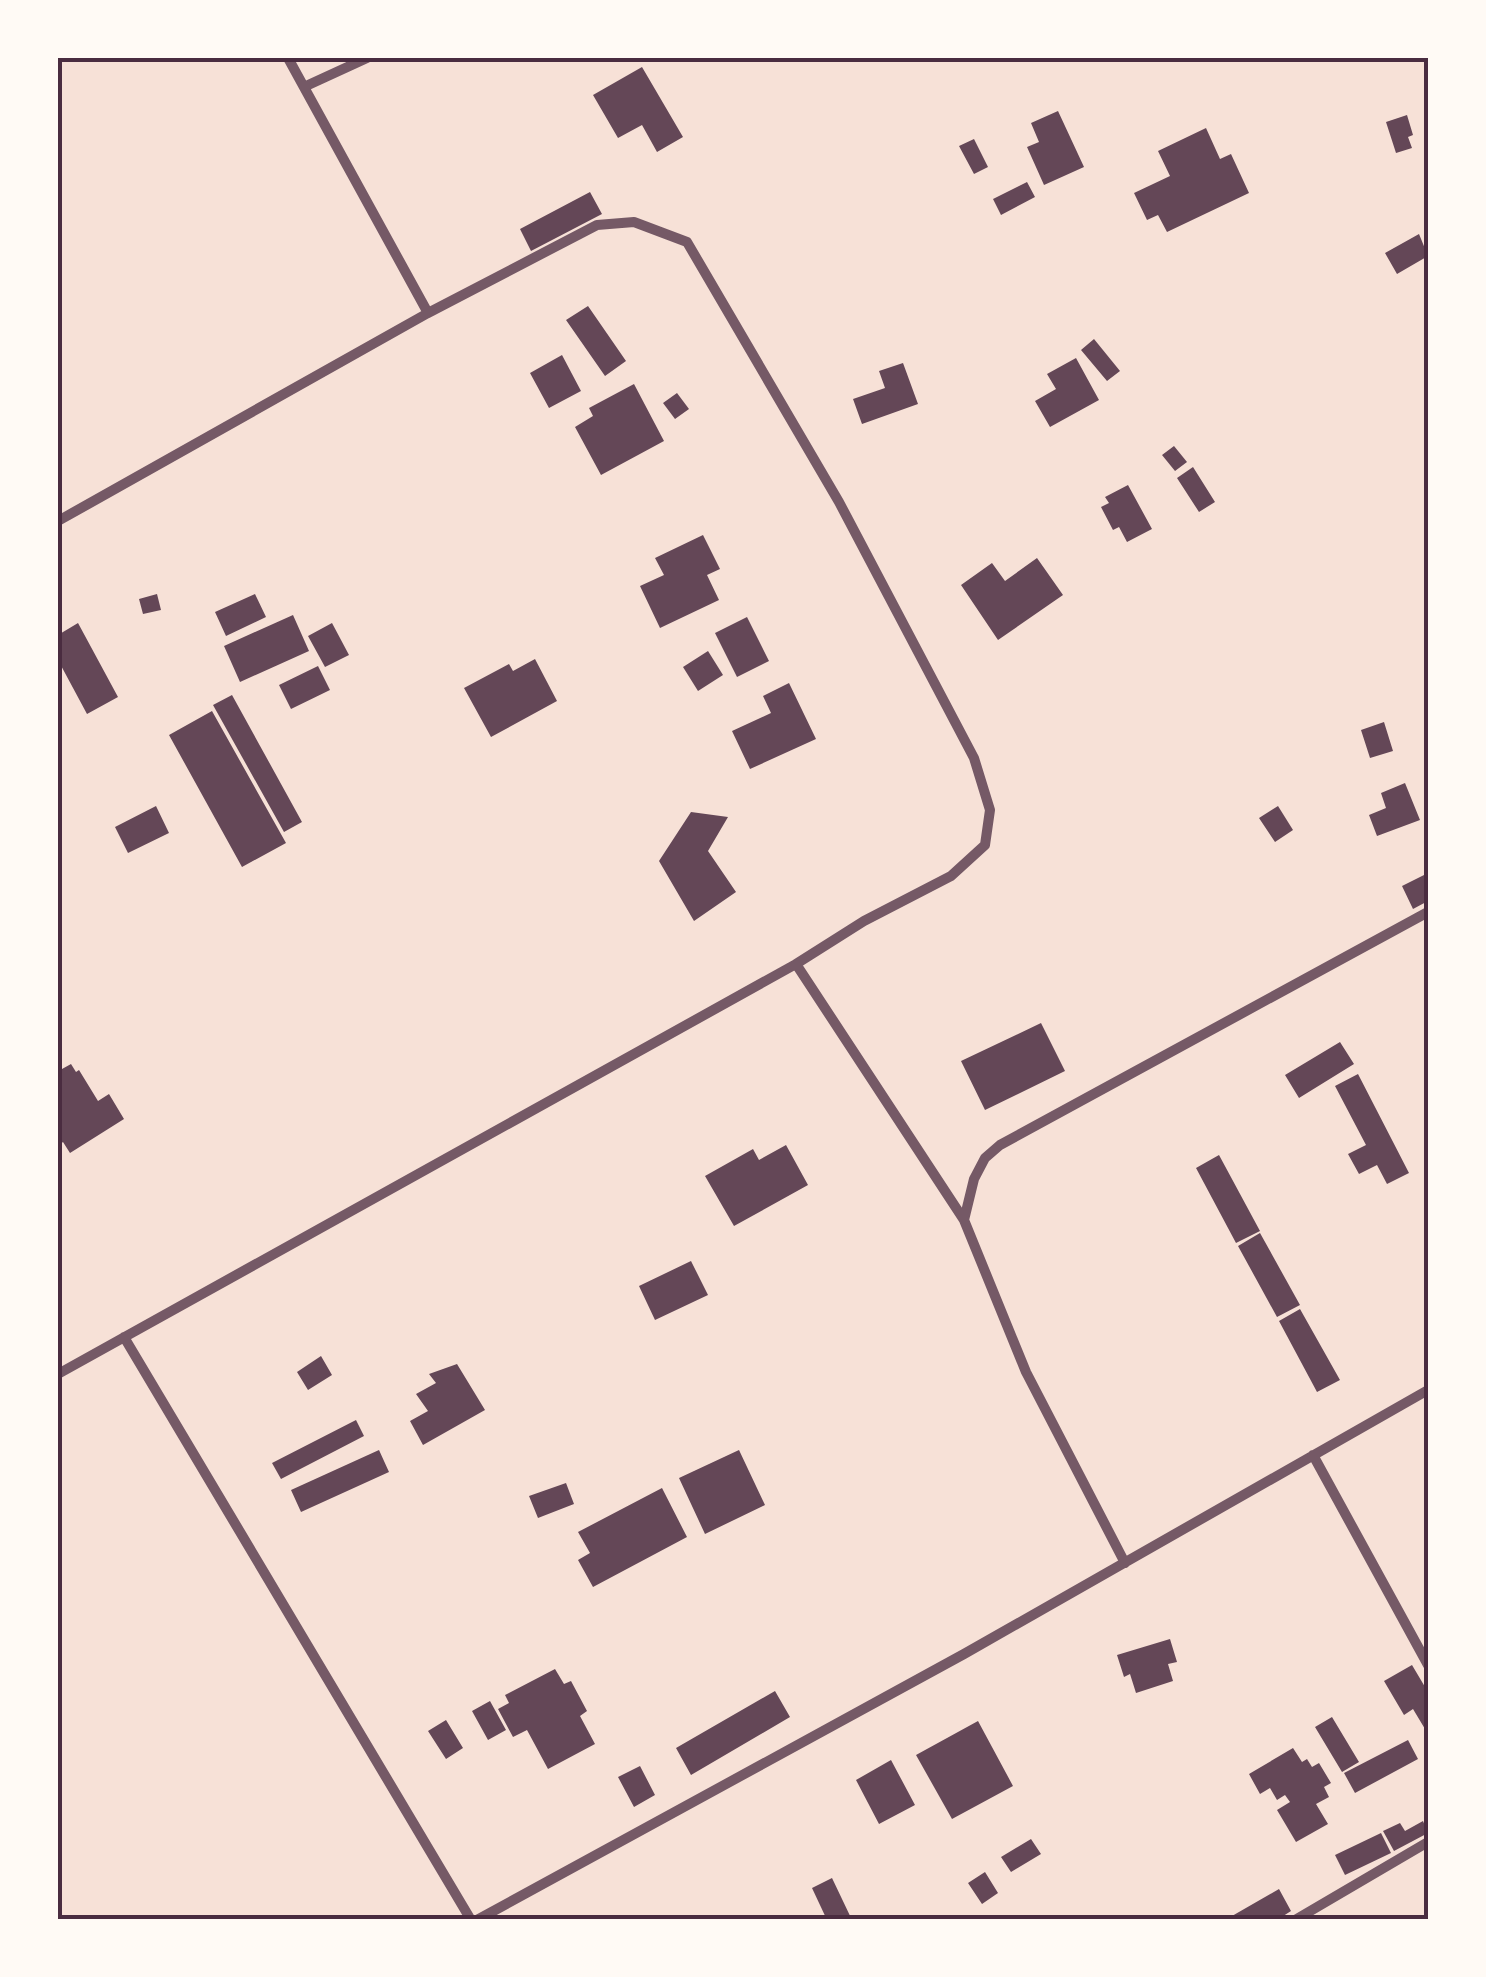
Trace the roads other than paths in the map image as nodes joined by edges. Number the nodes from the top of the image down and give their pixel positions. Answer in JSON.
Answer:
{"nodes":[{"id":1,"x":288,"y":58,"type":"edge"},
{"id":2,"x":367,"y":58,"type":"edge"},
{"id":3,"x":306,"y":86,"type":"junction"},
{"id":4,"x":428,"y":313,"type":"junction"},
{"id":5,"x":58,"y":521,"type":"edge"},
{"id":6,"x":1428,"y":912,"type":"edge"},
{"id":7,"x":796,"y":964,"type":"junction"},
{"id":8,"x":964,"y":1220,"type":"junction"},
{"id":9,"x":124,"y":1337,"type":"junction"},
{"id":10,"x":58,"y":1374,"type":"edge"},
{"id":11,"x":1428,"y":1390,"type":"edge"},
{"id":12,"x":1313,"y":1455,"type":"junction"},
{"id":13,"x":1124,"y":1563,"type":"junction"},
{"id":14,"x":1428,"y":1665,"type":"edge"},
{"id":15,"x":1428,"y":1842,"type":"edge"},
{"id":16,"x":474,"y":1920,"type":"edge"},
{"id":17,"x":1295,"y":1920,"type":"edge"}],
"edges":[{"from":1,"to":3,"type":"street"},
{"from":2,"to":3,"type":"street"},
{"from":3,"to":4,"type":"street"},
{"from":4,"to":5,"type":"street"},
{"from":4,"to":7,"type":"street"},
{"from":6,"to":8,"type":"street"},
{"from":7,"to":8,"type":"street"},
{"from":7,"to":9,"type":"street"},
{"from":8,"to":13,"type":"street"},
{"from":9,"to":10,"type":"street"},
{"from":9,"to":16,"type":"street"},
{"from":11,"to":12,"type":"street"},
{"from":12,"to":13,"type":"street"},
{"from":12,"to":14,"type":"street"},
{"from":13,"to":16,"type":"street"},
{"from":15,"to":17,"type":"street"}]}
